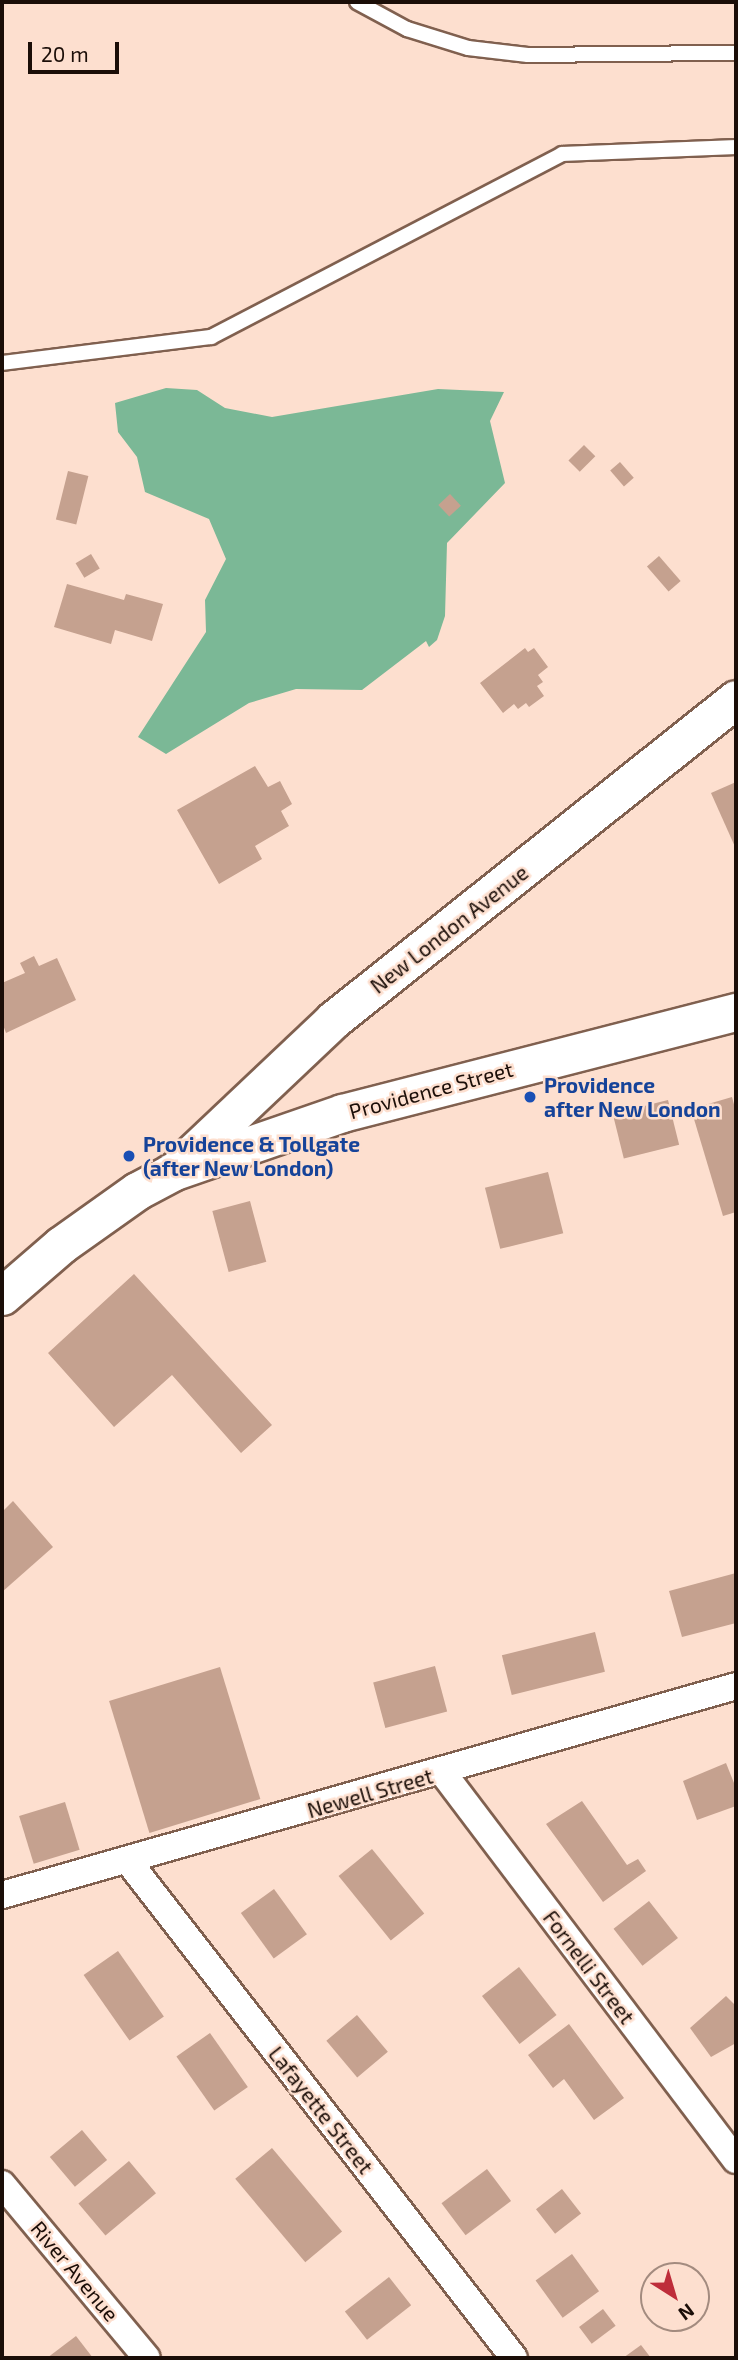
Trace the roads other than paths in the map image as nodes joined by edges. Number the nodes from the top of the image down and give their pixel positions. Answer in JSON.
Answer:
{"nodes":[{"id":1,"x":358,"y":2,"type":"edge"},
{"id":2,"x":736,"y":53,"type":"edge"},
{"id":3,"x":736,"y":148,"type":"edge"},
{"id":4,"x":2,"y":363,"type":"edge"},
{"id":5,"x":736,"y":699,"type":"edge"},
{"id":6,"x":736,"y":1012,"type":"edge"},
{"id":7,"x":172,"y":1172,"type":"junction"},
{"id":8,"x":2,"y":1296,"type":"edge"},
{"id":9,"x":736,"y":1686,"type":"edge"},
{"id":10,"x":443,"y":1773,"type":"junction"},
{"id":11,"x":128,"y":1861,"type":"junction"},
{"id":12,"x":2,"y":1895,"type":"edge"},
{"id":13,"x":736,"y":2160,"type":"edge"},
{"id":14,"x":2,"y":2184,"type":"edge"},
{"id":15,"x":147,"y":2358,"type":"edge"},
{"id":16,"x":514,"y":2358,"type":"edge"}],
"edges":[{"from":1,"to":2,"type":"lane"},
{"from":3,"to":4,"type":"lane"},
{"from":5,"to":7,"type":"main road","name":"New London Avenue"},
{"from":6,"to":7,"type":"main road","name":"Providence Street"},
{"from":7,"to":8,"type":"main road","name":"Providence Street"},
{"from":9,"to":10,"type":"street","name":"Newell Street"},
{"from":10,"to":11,"type":"street","name":"Newell Street"},
{"from":10,"to":13,"type":"street","name":"Fornelli Street"},
{"from":11,"to":12,"type":"street","name":"Newell Street"},
{"from":11,"to":16,"type":"street","name":"Lafayette Street"},
{"from":14,"to":15,"type":"street","name":"River Avenue"}]}
